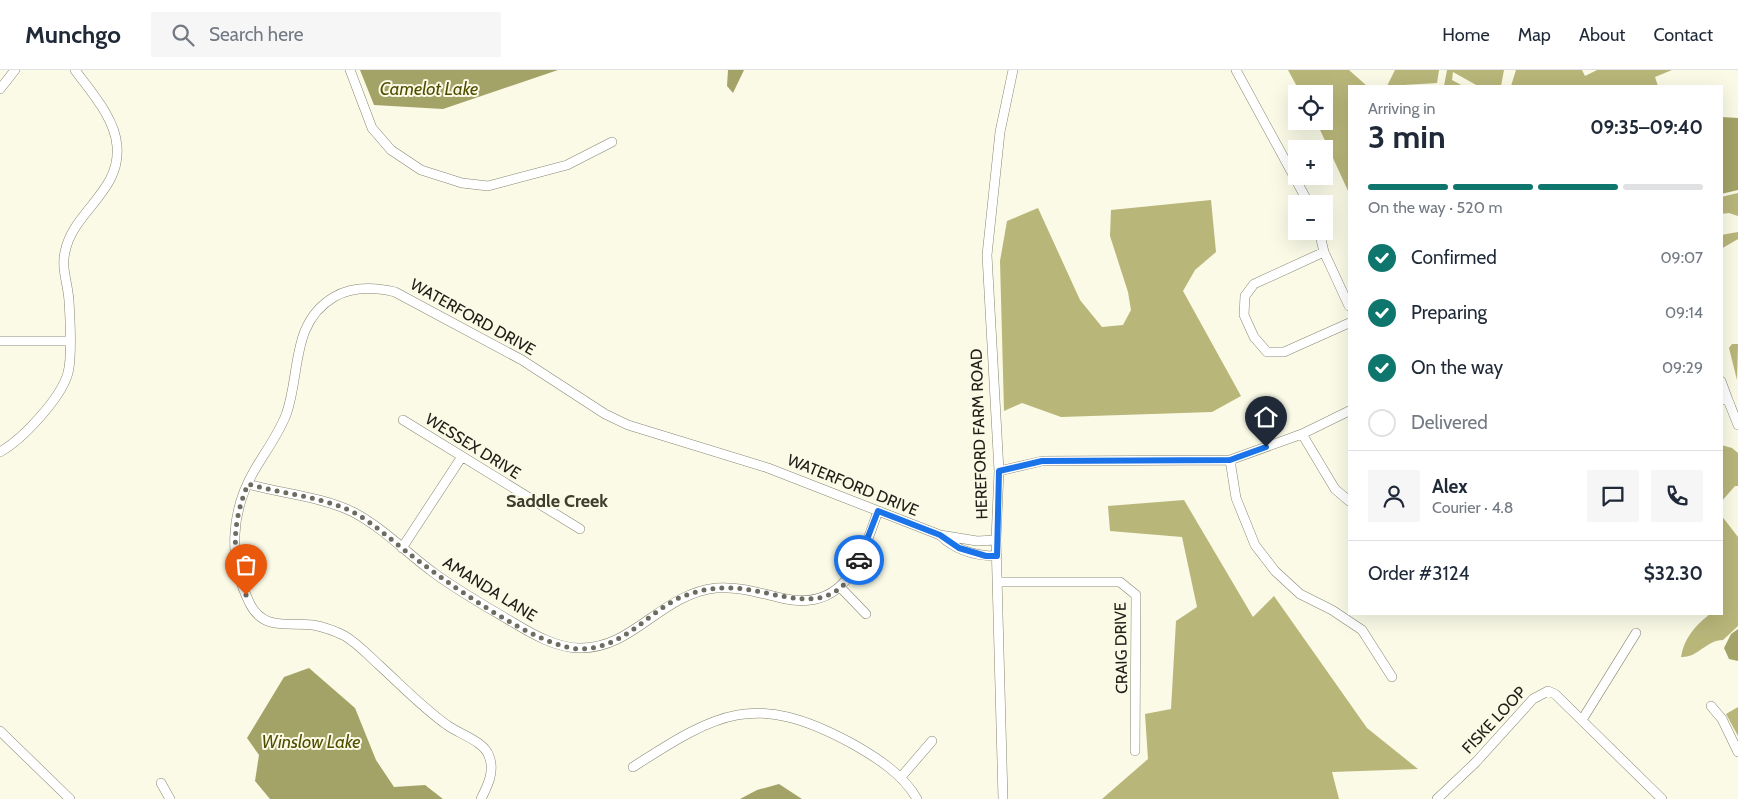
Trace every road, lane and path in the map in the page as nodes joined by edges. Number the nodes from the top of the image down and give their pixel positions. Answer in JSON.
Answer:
{"nodes":[{"id":1,"x":15,"y":70,"type":"edge"},
{"id":2,"x":75,"y":70,"type":"edge"},
{"id":3,"x":350,"y":70,"type":"edge"},
{"id":4,"x":1013,"y":70,"type":"edge"},
{"id":5,"x":1236,"y":70,"type":"edge"},
{"id":6,"x":0,"y":89,"type":"edge"},
{"id":7,"x":612,"y":142,"type":"dead end"},
{"id":8,"x":1304,"y":195,"type":"edge"},
{"id":9,"x":1321,"y":240,"type":"edge"},
{"id":10,"x":1324,"y":252,"type":"junction"},
{"id":11,"x":1348,"y":304,"type":"edge"},
{"id":12,"x":1348,"y":323,"type":"edge"},
{"id":13,"x":0,"y":341,"type":"edge"},
{"id":14,"x":70,"y":341,"type":"junction"},
{"id":15,"x":1724,"y":400,"type":"edge"},
{"id":16,"x":1348,"y":411,"type":"edge"},
{"id":17,"x":403,"y":420,"type":"dead end"},
{"id":18,"x":1738,"y":425,"type":"edge"},
{"id":19,"x":1302,"y":434,"type":"junction"},
{"id":20,"x":0,"y":452,"type":"edge"},
{"id":21,"x":461,"y":458,"type":"junction"},
{"id":22,"x":1230,"y":460,"type":"junction"},
{"id":23,"x":999,"y":471,"type":"junction"},
{"id":24,"x":248,"y":484,"type":"junction"},
{"id":25,"x":1348,"y":500,"type":"edge"},
{"id":26,"x":878,"y":511,"type":"junction"},
{"id":27,"x":580,"y":529,"type":"dead end"},
{"id":28,"x":940,"y":535,"type":"junction"},
{"id":29,"x":962,"y":538,"type":"junction"},
{"id":30,"x":996,"y":540,"type":"junction"},
{"id":31,"x":402,"y":548,"type":"junction"},
{"id":32,"x":959,"y":548,"type":"junction"},
{"id":33,"x":997,"y":556,"type":"junction"},
{"id":34,"x":998,"y":582,"type":"junction"},
{"id":35,"x":840,"y":587,"type":"junction"},
{"id":36,"x":866,"y":614,"type":"dead end"},
{"id":37,"x":1636,"y":633,"type":"dead end"},
{"id":38,"x":1392,"y":677,"type":"dead end"},
{"id":39,"x":1711,"y":706,"type":"dead end"},
{"id":40,"x":1582,"y":720,"type":"junction"},
{"id":41,"x":2,"y":738,"type":"edge"},
{"id":42,"x":932,"y":741,"type":"dead end"},
{"id":43,"x":1136,"y":752,"type":"dead end"},
{"id":44,"x":1738,"y":752,"type":"edge"},
{"id":45,"x":633,"y":767,"type":"dead end"},
{"id":46,"x":901,"y":777,"type":"junction"},
{"id":47,"x":161,"y":783,"type":"dead end"},
{"id":48,"x":70,"y":799,"type":"edge"},
{"id":49,"x":170,"y":799,"type":"edge"},
{"id":50,"x":481,"y":799,"type":"edge"},
{"id":51,"x":917,"y":799,"type":"edge"},
{"id":52,"x":1003,"y":799,"type":"edge"},
{"id":53,"x":1437,"y":799,"type":"edge"},
{"id":54,"x":1662,"y":799,"type":"edge"}],
"edges":[{"from":1,"to":6,"type":"street"},
{"from":2,"to":14,"type":"street"},
{"from":3,"to":7,"type":"street"},
{"from":4,"to":23,"type":"street","name":"HEREFORD FARM ROAD"},
{"from":5,"to":8,"type":"street"},
{"from":9,"to":10,"type":"street"},
{"from":10,"to":11,"type":"street"},
{"from":10,"to":12,"type":"street"},
{"from":13,"to":14,"type":"street"},
{"from":14,"to":20,"type":"street"},
{"from":15,"to":18,"type":"street"},
{"from":16,"to":19,"type":"street"},
{"from":17,"to":21,"type":"street","name":"WESSEX DRIVE"},
{"from":19,"to":22,"type":"street"},
{"from":19,"to":25,"type":"street"},
{"from":21,"to":27,"type":"street","name":"WESSEX DRIVE"},
{"from":21,"to":31,"type":"street"},
{"from":22,"to":23,"type":"street"},
{"from":22,"to":38,"type":"street"},
{"from":23,"to":30,"type":"street","name":"HEREFORD FARM ROAD"},
{"from":24,"to":26,"type":"street","name":"WATERFORD DRIVE"},
{"from":24,"to":31,"type":"street","name":"AMANDA LANE"},
{"from":24,"to":50,"type":"street","name":"WATERFORD DRIVE"},
{"from":26,"to":28,"type":"street","name":"WATERFORD DRIVE"},
{"from":26,"to":35,"type":"street","name":"AMANDA LANE"},
{"from":28,"to":29,"type":"street","name":"WATERFORD DRIVE"},
{"from":28,"to":32,"type":"street","name":"WATERFORD DRIVE"},
{"from":29,"to":30,"type":"street","name":"WATERFORD DRIVE"},
{"from":29,"to":32,"type":"street"},
{"from":30,"to":33,"type":"street","name":"HEREFORD FARM ROAD"},
{"from":31,"to":35,"type":"street","name":"AMANDA LANE"},
{"from":32,"to":33,"type":"street","name":"WATERFORD DRIVE"},
{"from":33,"to":34,"type":"street","name":"HEREFORD FARM ROAD"},
{"from":34,"to":43,"type":"street","name":"CRAIG DRIVE"},
{"from":34,"to":52,"type":"street","name":"HEREFORD FARM ROAD"},
{"from":35,"to":36,"type":"street"},
{"from":37,"to":40,"type":"street"},
{"from":39,"to":44,"type":"street"},
{"from":40,"to":53,"type":"street","name":"FISKE LOOP"},
{"from":40,"to":54,"type":"street","name":"FISKE LOOP"},
{"from":41,"to":48,"type":"street"},
{"from":42,"to":46,"type":"street"},
{"from":45,"to":46,"type":"street"},
{"from":46,"to":51,"type":"street"},
{"from":47,"to":49,"type":"street"}]}
